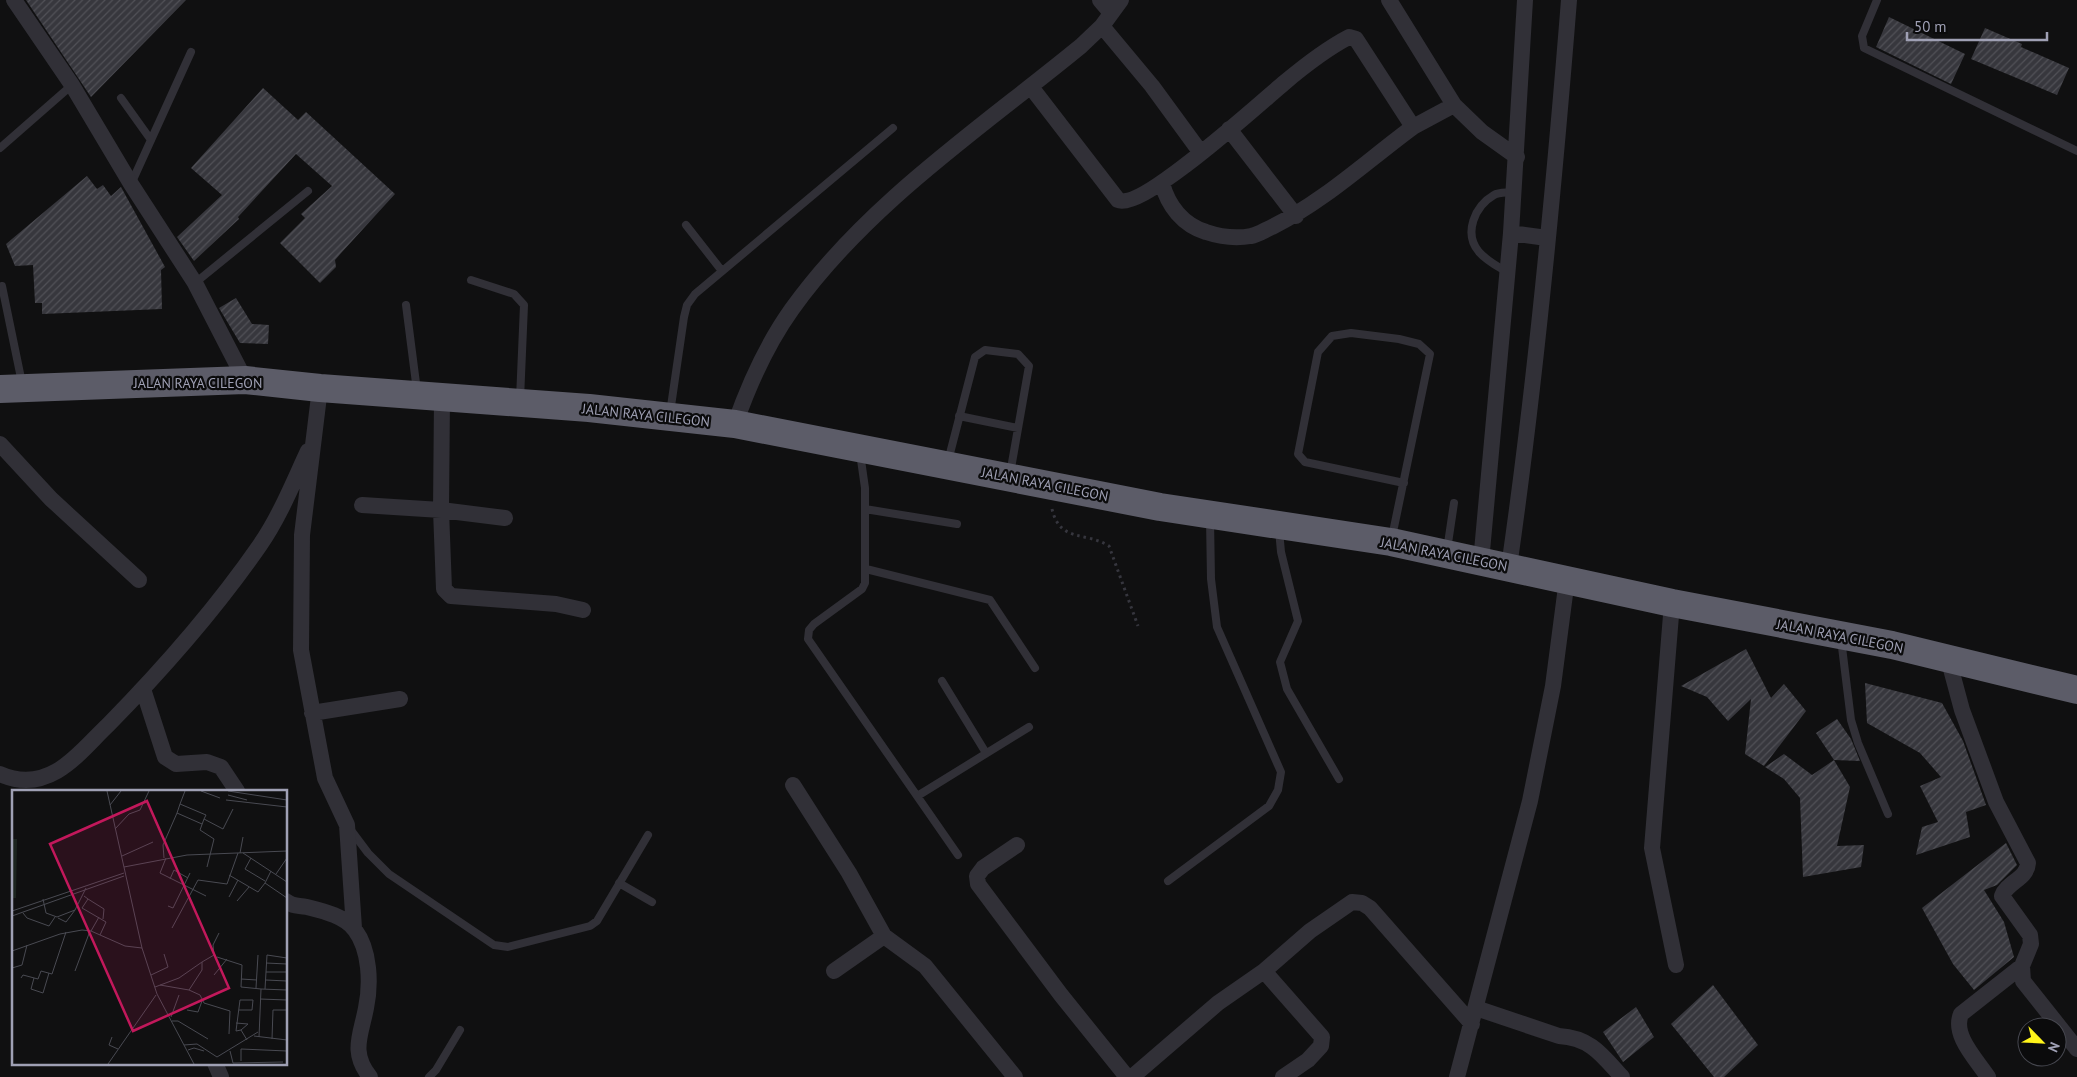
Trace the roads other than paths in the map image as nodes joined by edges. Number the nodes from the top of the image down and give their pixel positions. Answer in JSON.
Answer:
{"nodes":[{"id":1,"x":14,"y":0,"type":"edge"},
{"id":2,"x":1100,"y":0,"type":"edge"},
{"id":3,"x":1389,"y":0,"type":"edge"},
{"id":4,"x":1525,"y":0,"type":"edge"},
{"id":5,"x":1569,"y":0,"type":"edge"},
{"id":6,"x":1878,"y":0,"type":"edge"},
{"id":7,"x":1112,"y":13,"type":"edge"},
{"id":8,"x":191,"y":52,"type":"dead end"},
{"id":9,"x":72,"y":85,"type":"junction"},
{"id":10,"x":1031,"y":87,"type":"junction"},
{"id":11,"x":121,"y":98,"type":"dead end"},
{"id":12,"x":1454,"y":105,"type":"junction"},
{"id":13,"x":1413,"y":127,"type":"junction"},
{"id":14,"x":893,"y":128,"type":"dead end"},
{"id":15,"x":1229,"y":129,"type":"junction"},
{"id":16,"x":151,"y":140,"type":"junction"},
{"id":17,"x":0,"y":148,"type":"edge"},
{"id":18,"x":2077,"y":151,"type":"edge"},
{"id":19,"x":1201,"y":153,"type":"junction"},
{"id":20,"x":1517,"y":157,"type":"junction"},
{"id":21,"x":1162,"y":183,"type":"junction"},
{"id":22,"x":131,"y":184,"type":"junction"},
{"id":23,"x":308,"y":192,"type":"dead end"},
{"id":24,"x":1513,"y":192,"type":"junction"},
{"id":25,"x":1296,"y":216,"type":"junction"},
{"id":26,"x":686,"y":226,"type":"dead end"},
{"id":27,"x":1511,"y":233,"type":"junction"},
{"id":28,"x":1547,"y":238,"type":"junction"},
{"id":29,"x":722,"y":271,"type":"junction"},
{"id":30,"x":1507,"y":272,"type":"junction"},
{"id":31,"x":471,"y":280,"type":"dead end"},
{"id":32,"x":195,"y":283,"type":"junction"},
{"id":33,"x":2,"y":286,"type":"dead end"},
{"id":34,"x":406,"y":305,"type":"dead end"},
{"id":35,"x":245,"y":380,"type":"junction"},
{"id":36,"x":12,"y":388,"type":"edge"},
{"id":37,"x":320,"y":388,"type":"junction"},
{"id":38,"x":430,"y":396,"type":"junction"},
{"id":39,"x":520,"y":403,"type":"junction"},
{"id":40,"x":959,"y":416,"type":"junction"},
{"id":41,"x":669,"y":417,"type":"junction"},
{"id":42,"x":735,"y":424,"type":"junction"},
{"id":43,"x":1018,"y":428,"type":"junction"},
{"id":44,"x":314,"y":437,"type":"junction"},
{"id":45,"x":0,"y":444,"type":"edge"},
{"id":46,"x":859,"y":448,"type":"junction"},
{"id":47,"x":947,"y":465,"type":"junction"},
{"id":48,"x":1009,"y":477,"type":"junction"},
{"id":49,"x":1404,"y":483,"type":"junction"},
{"id":50,"x":1454,"y":503,"type":"dead end"},
{"id":51,"x":362,"y":505,"type":"dead end"},
{"id":52,"x":865,"y":509,"type":"junction"},
{"id":53,"x":441,"y":510,"type":"junction"},
{"id":54,"x":1210,"y":515,"type":"junction"},
{"id":55,"x":505,"y":518,"type":"dead end"},
{"id":56,"x":957,"y":524,"type":"dead end"},
{"id":57,"x":1278,"y":526,"type":"junction"},
{"id":58,"x":1391,"y":542,"type":"junction"},
{"id":59,"x":1446,"y":554,"type":"junction"},
{"id":60,"x":1481,"y":562,"type":"junction"},
{"id":61,"x":1509,"y":567,"type":"junction"},
{"id":62,"x":866,"y":568,"type":"junction"},
{"id":63,"x":1567,"y":579,"type":"junction"},
{"id":64,"x":139,"y":580,"type":"dead end"},
{"id":65,"x":1672,"y":604,"type":"junction"},
{"id":66,"x":582,"y":610,"type":"dead end"},
{"id":67,"x":1840,"y":636,"type":"junction"},
{"id":68,"x":1948,"y":658,"type":"junction"},
{"id":69,"x":1034,"y":668,"type":"dead end"},
{"id":70,"x":942,"y":681,"type":"dead end"},
{"id":71,"x":142,"y":690,"type":"junction"},
{"id":72,"x":2077,"y":690,"type":"edge"},
{"id":73,"x":400,"y":699,"type":"dead end"},
{"id":74,"x":312,"y":713,"type":"junction"},
{"id":75,"x":1029,"y":727,"type":"dead end"},
{"id":76,"x":986,"y":753,"type":"junction"},
{"id":77,"x":0,"y":774,"type":"edge"},
{"id":78,"x":1339,"y":779,"type":"dead end"},
{"id":79,"x":793,"y":785,"type":"dead end"},
{"id":80,"x":236,"y":790,"type":"edge"},
{"id":81,"x":919,"y":795,"type":"junction"},
{"id":82,"x":1888,"y":814,"type":"dead end"},
{"id":83,"x":347,"y":825,"type":"junction"},
{"id":84,"x":648,"y":835,"type":"dead end"},
{"id":85,"x":1017,"y":845,"type":"dead end"},
{"id":86,"x":958,"y":855,"type":"dead end"},
{"id":87,"x":1168,"y":882,"type":"dead end"},
{"id":88,"x":618,"y":883,"type":"junction"},
{"id":89,"x":652,"y":902,"type":"dead end"},
{"id":90,"x":288,"y":903,"type":"edge"},
{"id":91,"x":354,"y":928,"type":"junction"},
{"id":92,"x":884,"y":936,"type":"junction"},
{"id":93,"x":1676,"y":965,"type":"dead end"},
{"id":94,"x":2022,"y":966,"type":"junction"},
{"id":95,"x":834,"y":970,"type":"dead end"},
{"id":96,"x":1264,"y":971,"type":"junction"},
{"id":97,"x":1474,"y":1016,"type":"junction"},
{"id":98,"x":460,"y":1030,"type":"dead end"},
{"id":99,"x":2077,"y":1049,"type":"edge"},
{"id":100,"x":215,"y":1064,"type":"edge"},
{"id":101,"x":221,"y":1077,"type":"edge"},
{"id":102,"x":370,"y":1077,"type":"edge"},
{"id":103,"x":429,"y":1077,"type":"edge"},
{"id":104,"x":1015,"y":1077,"type":"edge"},
{"id":105,"x":1128,"y":1077,"type":"edge"},
{"id":106,"x":1132,"y":1077,"type":"edge"},
{"id":107,"x":1283,"y":1077,"type":"edge"},
{"id":108,"x":1456,"y":1077,"type":"edge"},
{"id":109,"x":1622,"y":1077,"type":"edge"},
{"id":110,"x":1988,"y":1077,"type":"edge"}],
"edges":[{"from":1,"to":9,"type":"street"},
{"from":2,"to":7,"type":"street"},
{"from":3,"to":12,"type":"street"},
{"from":4,"to":20,"type":"street"},
{"from":5,"to":28,"type":"street"},
{"from":6,"to":18,"type":"lane"},
{"from":7,"to":10,"type":"street"},
{"from":7,"to":19,"type":"street"},
{"from":8,"to":16,"type":"lane"},
{"from":9,"to":17,"type":"lane"},
{"from":9,"to":22,"type":"street"},
{"from":10,"to":21,"type":"street"},
{"from":10,"to":42,"type":"street"},
{"from":11,"to":16,"type":"lane"},
{"from":12,"to":13,"type":"street"},
{"from":12,"to":20,"type":"street"},
{"from":13,"to":15,"type":"street"},
{"from":13,"to":25,"type":"street"},
{"from":14,"to":29,"type":"lane"},
{"from":15,"to":19,"type":"street"},
{"from":15,"to":25,"type":"street"},
{"from":16,"to":22,"type":"lane"},
{"from":19,"to":21,"type":"street"},
{"from":20,"to":24,"type":"street"},
{"from":21,"to":25,"type":"street"},
{"from":22,"to":32,"type":"street"},
{"from":23,"to":32,"type":"lane"},
{"from":24,"to":27,"type":"street"},
{"from":24,"to":30,"type":"lane"},
{"from":26,"to":29,"type":"lane"},
{"from":27,"to":28,"type":"street"},
{"from":27,"to":30,"type":"street"},
{"from":28,"to":61,"type":"street"},
{"from":29,"to":41,"type":"lane"},
{"from":30,"to":60,"type":"street"},
{"from":31,"to":39,"type":"lane"},
{"from":32,"to":35,"type":"street"},
{"from":33,"to":36,"type":"lane"},
{"from":34,"to":38,"type":"lane"},
{"from":35,"to":36,"type":"highway","name":"JALAN RAYA CILEGON"},
{"from":35,"to":37,"type":"highway","name":"JALAN RAYA CILEGON"},
{"from":37,"to":38,"type":"highway","name":"JALAN RAYA CILEGON"},
{"from":37,"to":44,"type":"street"},
{"from":38,"to":39,"type":"highway","name":"JALAN RAYA CILEGON"},
{"from":38,"to":53,"type":"street"},
{"from":39,"to":41,"type":"highway","name":"JALAN RAYA CILEGON"},
{"from":40,"to":43,"type":"lane"},
{"from":40,"to":43,"type":"lane"},
{"from":40,"to":47,"type":"lane"},
{"from":41,"to":42,"type":"highway","name":"JALAN RAYA CILEGON"},
{"from":42,"to":46,"type":"highway","name":"JALAN RAYA CILEGON"},
{"from":43,"to":48,"type":"lane"},
{"from":44,"to":71,"type":"street"},
{"from":44,"to":74,"type":"street"},
{"from":45,"to":64,"type":"street"},
{"from":46,"to":47,"type":"highway","name":"JALAN RAYA CILEGON"},
{"from":46,"to":52,"type":"lane"},
{"from":47,"to":48,"type":"highway","name":"JALAN RAYA CILEGON"},
{"from":48,"to":54,"type":"highway","name":"JALAN RAYA CILEGON"},
{"from":49,"to":49,"type":"lane"},
{"from":49,"to":58,"type":"lane"},
{"from":50,"to":59,"type":"lane"},
{"from":51,"to":53,"type":"street"},
{"from":52,"to":56,"type":"lane"},
{"from":52,"to":62,"type":"lane"},
{"from":53,"to":55,"type":"street"},
{"from":53,"to":66,"type":"street"},
{"from":54,"to":57,"type":"highway","name":"JALAN RAYA CILEGON"},
{"from":54,"to":87,"type":"lane"},
{"from":57,"to":58,"type":"highway","name":"JALAN RAYA CILEGON"},
{"from":57,"to":78,"type":"lane"},
{"from":58,"to":59,"type":"highway","name":"JALAN RAYA CILEGON"},
{"from":59,"to":60,"type":"highway","name":"JALAN RAYA CILEGON"},
{"from":60,"to":61,"type":"highway","name":"JALAN RAYA CILEGON"},
{"from":61,"to":63,"type":"highway","name":"JALAN RAYA CILEGON"},
{"from":62,"to":69,"type":"lane"},
{"from":62,"to":81,"type":"lane"},
{"from":63,"to":65,"type":"highway","name":"JALAN RAYA CILEGON"},
{"from":63,"to":97,"type":"street"},
{"from":65,"to":67,"type":"highway","name":"JALAN RAYA CILEGON"},
{"from":65,"to":93,"type":"street"},
{"from":67,"to":68,"type":"highway","name":"JALAN RAYA CILEGON"},
{"from":67,"to":82,"type":"lane"},
{"from":68,"to":72,"type":"highway","name":"JALAN RAYA CILEGON"},
{"from":68,"to":94,"type":"street"},
{"from":70,"to":76,"type":"lane"},
{"from":71,"to":77,"type":"street"},
{"from":71,"to":80,"type":"street"},
{"from":73,"to":74,"type":"street"},
{"from":74,"to":83,"type":"street"},
{"from":75,"to":76,"type":"lane"},
{"from":76,"to":81,"type":"lane"},
{"from":79,"to":92,"type":"street"},
{"from":81,"to":86,"type":"lane"},
{"from":83,"to":88,"type":"lane"},
{"from":83,"to":91,"type":"street"},
{"from":84,"to":88,"type":"lane"},
{"from":85,"to":105,"type":"street"},
{"from":88,"to":89,"type":"lane"},
{"from":90,"to":91,"type":"street"},
{"from":91,"to":102,"type":"street"},
{"from":92,"to":95,"type":"street"},
{"from":92,"to":104,"type":"street"},
{"from":94,"to":99,"type":"street"},
{"from":94,"to":110,"type":"street"},
{"from":96,"to":97,"type":"street"},
{"from":96,"to":106,"type":"street"},
{"from":96,"to":107,"type":"street"},
{"from":97,"to":108,"type":"street"},
{"from":97,"to":109,"type":"street"},
{"from":98,"to":103,"type":"lane"},
{"from":100,"to":101,"type":"street"}]}
